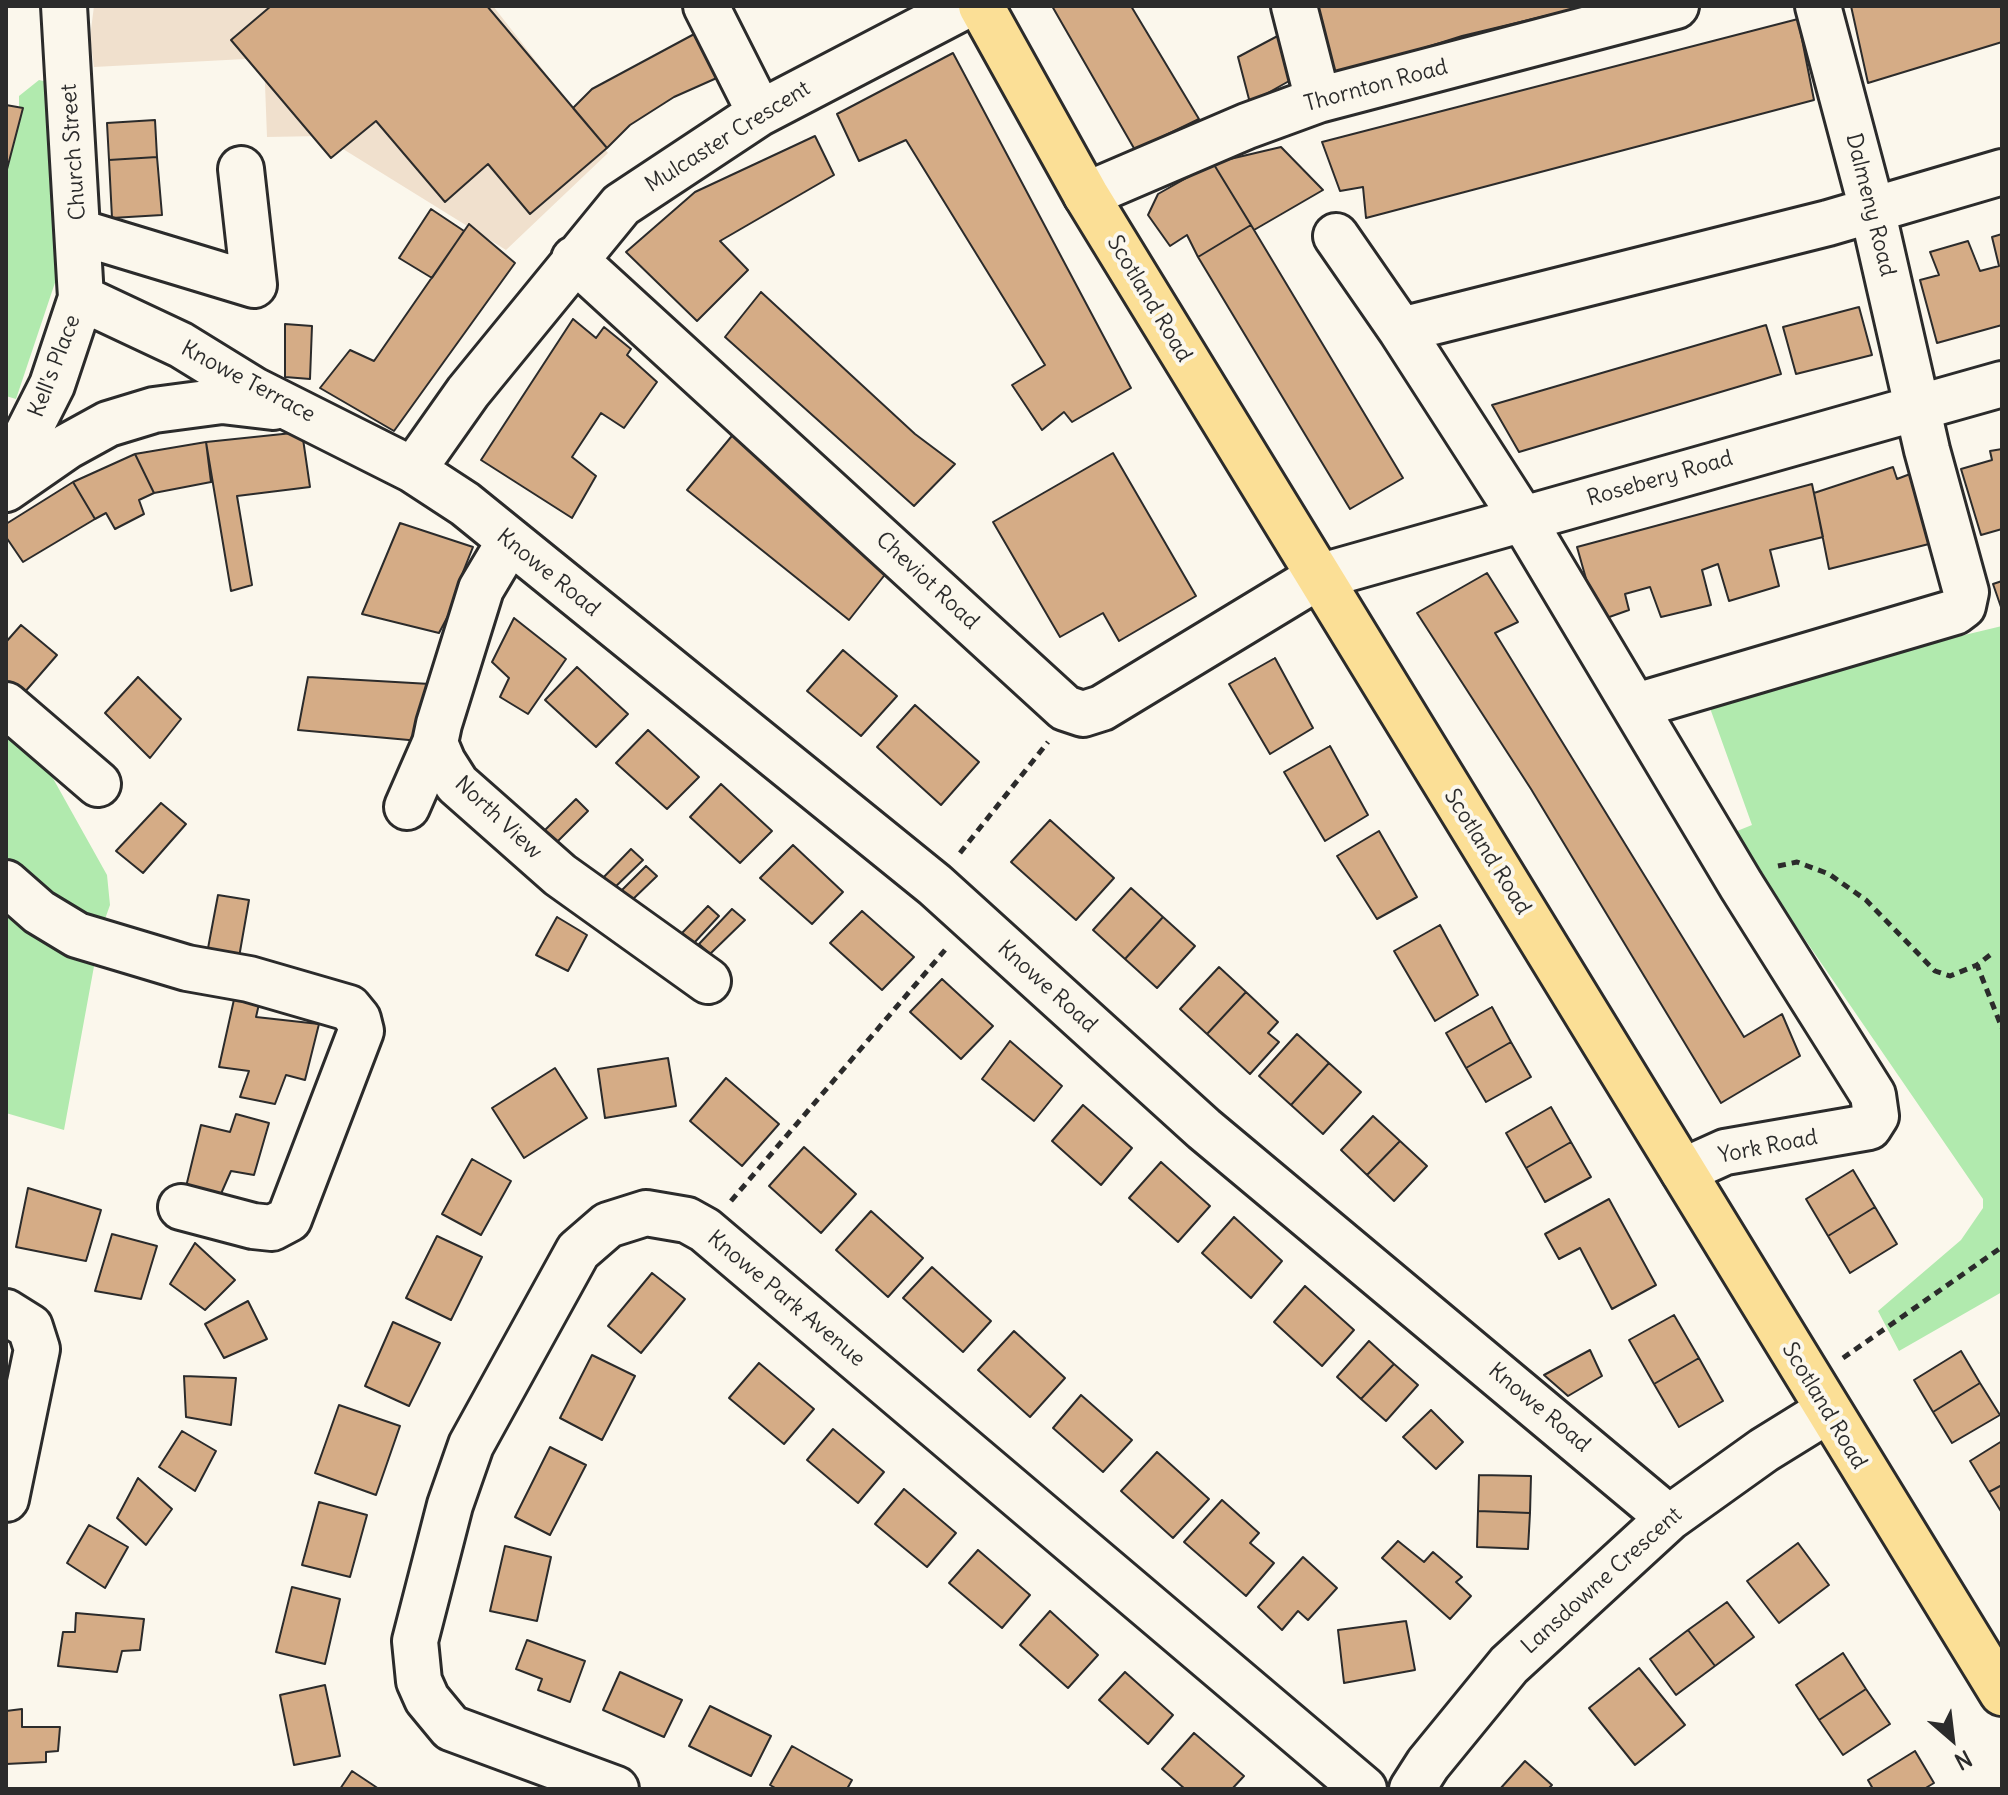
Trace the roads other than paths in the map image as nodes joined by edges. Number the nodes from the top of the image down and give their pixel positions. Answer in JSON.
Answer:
{"nodes":[{"id":1,"x":64,"y":6,"type":"edge"},
{"id":2,"x":706,"y":6,"type":"edge"},
{"id":3,"x":965,"y":6,"type":"edge"},
{"id":4,"x":981,"y":6,"type":"edge"},
{"id":5,"x":1294,"y":6,"type":"edge"},
{"id":6,"x":1676,"y":6,"type":"edge"},
{"id":7,"x":1818,"y":6,"type":"edge"},
{"id":8,"x":1318,"y":100,"type":"junction"},
{"id":9,"x":760,"y":113,"type":"junction"},
{"id":10,"x":241,"y":169,"type":"dead end"},
{"id":11,"x":2002,"y":172,"type":"edge"},
{"id":12,"x":1086,"y":195,"type":"junction"},
{"id":13,"x":1872,"y":209,"type":"junction"},
{"id":14,"x":79,"y":232,"type":"junction"},
{"id":15,"x":1336,"y":236,"type":"dead end"},
{"id":16,"x":574,"y":259,"type":"junction"},
{"id":17,"x":81,"y":298,"type":"junction"},
{"id":18,"x":1401,"y":330,"type":"junction"},
{"id":19,"x":2002,"y":384,"type":"edge"},
{"id":20,"x":1918,"y":406,"type":"junction"},
{"id":21,"x":310,"y":415,"type":"junction"},
{"id":22,"x":413,"y":470,"type":"junction"},
{"id":23,"x":6,"y":476,"type":"edge"},
{"id":24,"x":6,"y":489,"type":"edge"},
{"id":25,"x":1522,"y":518,"type":"junction"},
{"id":26,"x":509,"y":542,"type":"junction"},
{"id":27,"x":1318,"y":577,"type":"junction"},
{"id":28,"x":6,"y":705,"type":"edge"},
{"id":29,"x":1636,"y":706,"type":"junction"},
{"id":30,"x":435,"y":743,"type":"junction"},
{"id":31,"x":98,"y":784,"type":"dead end"},
{"id":32,"x":407,"y":807,"type":"dead end"},
{"id":33,"x":6,"y":883,"type":"edge"},
{"id":34,"x":708,"y":981,"type":"dead end"},
{"id":35,"x":1683,"y":1171,"type":"junction"},
{"id":36,"x":181,"y":1207,"type":"dead end"},
{"id":37,"x":6,"y":1312,"type":"edge"},
{"id":38,"x":1818,"y":1396,"type":"junction"},
{"id":39,"x":6,"y":1499,"type":"edge"},
{"id":40,"x":1669,"y":1518,"type":"junction"},
{"id":41,"x":2002,"y":1693,"type":"edge"},
{"id":42,"x":616,"y":1789,"type":"edge"},
{"id":43,"x":1364,"y":1789,"type":"edge"},
{"id":44,"x":1412,"y":1789,"type":"edge"}],
"edges":[{"from":1,"to":14,"type":"street","name":"Church Street"},
{"from":2,"to":9,"type":"street"},
{"from":3,"to":9,"type":"street","name":"Mulcaster Crescent"},
{"from":4,"to":12,"type":"main road","name":"Scotland Road"},
{"from":5,"to":8,"type":"street"},
{"from":6,"to":8,"type":"street","name":"Thornton Road"},
{"from":7,"to":13,"type":"street","name":"Dalmeny Road"},
{"from":8,"to":12,"type":"street","name":"Thornton Road"},
{"from":9,"to":16,"type":"street","name":"Mulcaster Crescent"},
{"from":10,"to":14,"type":"street"},
{"from":11,"to":13,"type":"street"},
{"from":12,"to":27,"type":"main road","name":"Scotland Road"},
{"from":13,"to":18,"type":"street"},
{"from":13,"to":20,"type":"street","name":"Dalmeny Road"},
{"from":14,"to":17,"type":"street","name":"Church Street"},
{"from":15,"to":18,"type":"street"},
{"from":16,"to":22,"type":"street","name":"Mulcaster Crescent"},
{"from":16,"to":27,"type":"street","name":"Cheviot Road"},
{"from":17,"to":21,"type":"street","name":"Knowe Terrace"},
{"from":17,"to":23,"type":"street","name":"Kell's Place"},
{"from":18,"to":25,"type":"street"},
{"from":19,"to":20,"type":"street","name":"Rosebery Road"},
{"from":20,"to":25,"type":"street","name":"Rosebery Road"},
{"from":20,"to":29,"type":"street","name":"Dalmeny Road"},
{"from":21,"to":22,"type":"street","name":"Knowe Terrace"},
{"from":21,"to":24,"type":"street"},
{"from":22,"to":26,"type":"street","name":"Knowe Road"},
{"from":25,"to":27,"type":"street","name":"Rosebery Road"},
{"from":25,"to":29,"type":"street"},
{"from":26,"to":30,"type":"street"},
{"from":26,"to":40,"type":"street","name":"Knowe Road"},
{"from":27,"to":35,"type":"main road","name":"Scotland Road"},
{"from":28,"to":31,"type":"street"},
{"from":29,"to":35,"type":"street","name":"York Road"},
{"from":30,"to":32,"type":"street"},
{"from":30,"to":34,"type":"street","name":"North View"},
{"from":33,"to":36,"type":"street"},
{"from":35,"to":38,"type":"main road","name":"Scotland Road"},
{"from":37,"to":39,"type":"street"},
{"from":38,"to":40,"type":"street","name":"Lansdowne Crescent"},
{"from":38,"to":41,"type":"main road","name":"Scotland Road"},
{"from":40,"to":44,"type":"street","name":"Lansdowne Crescent"},
{"from":42,"to":43,"type":"street","name":"Knowe Park Avenue"}]}
